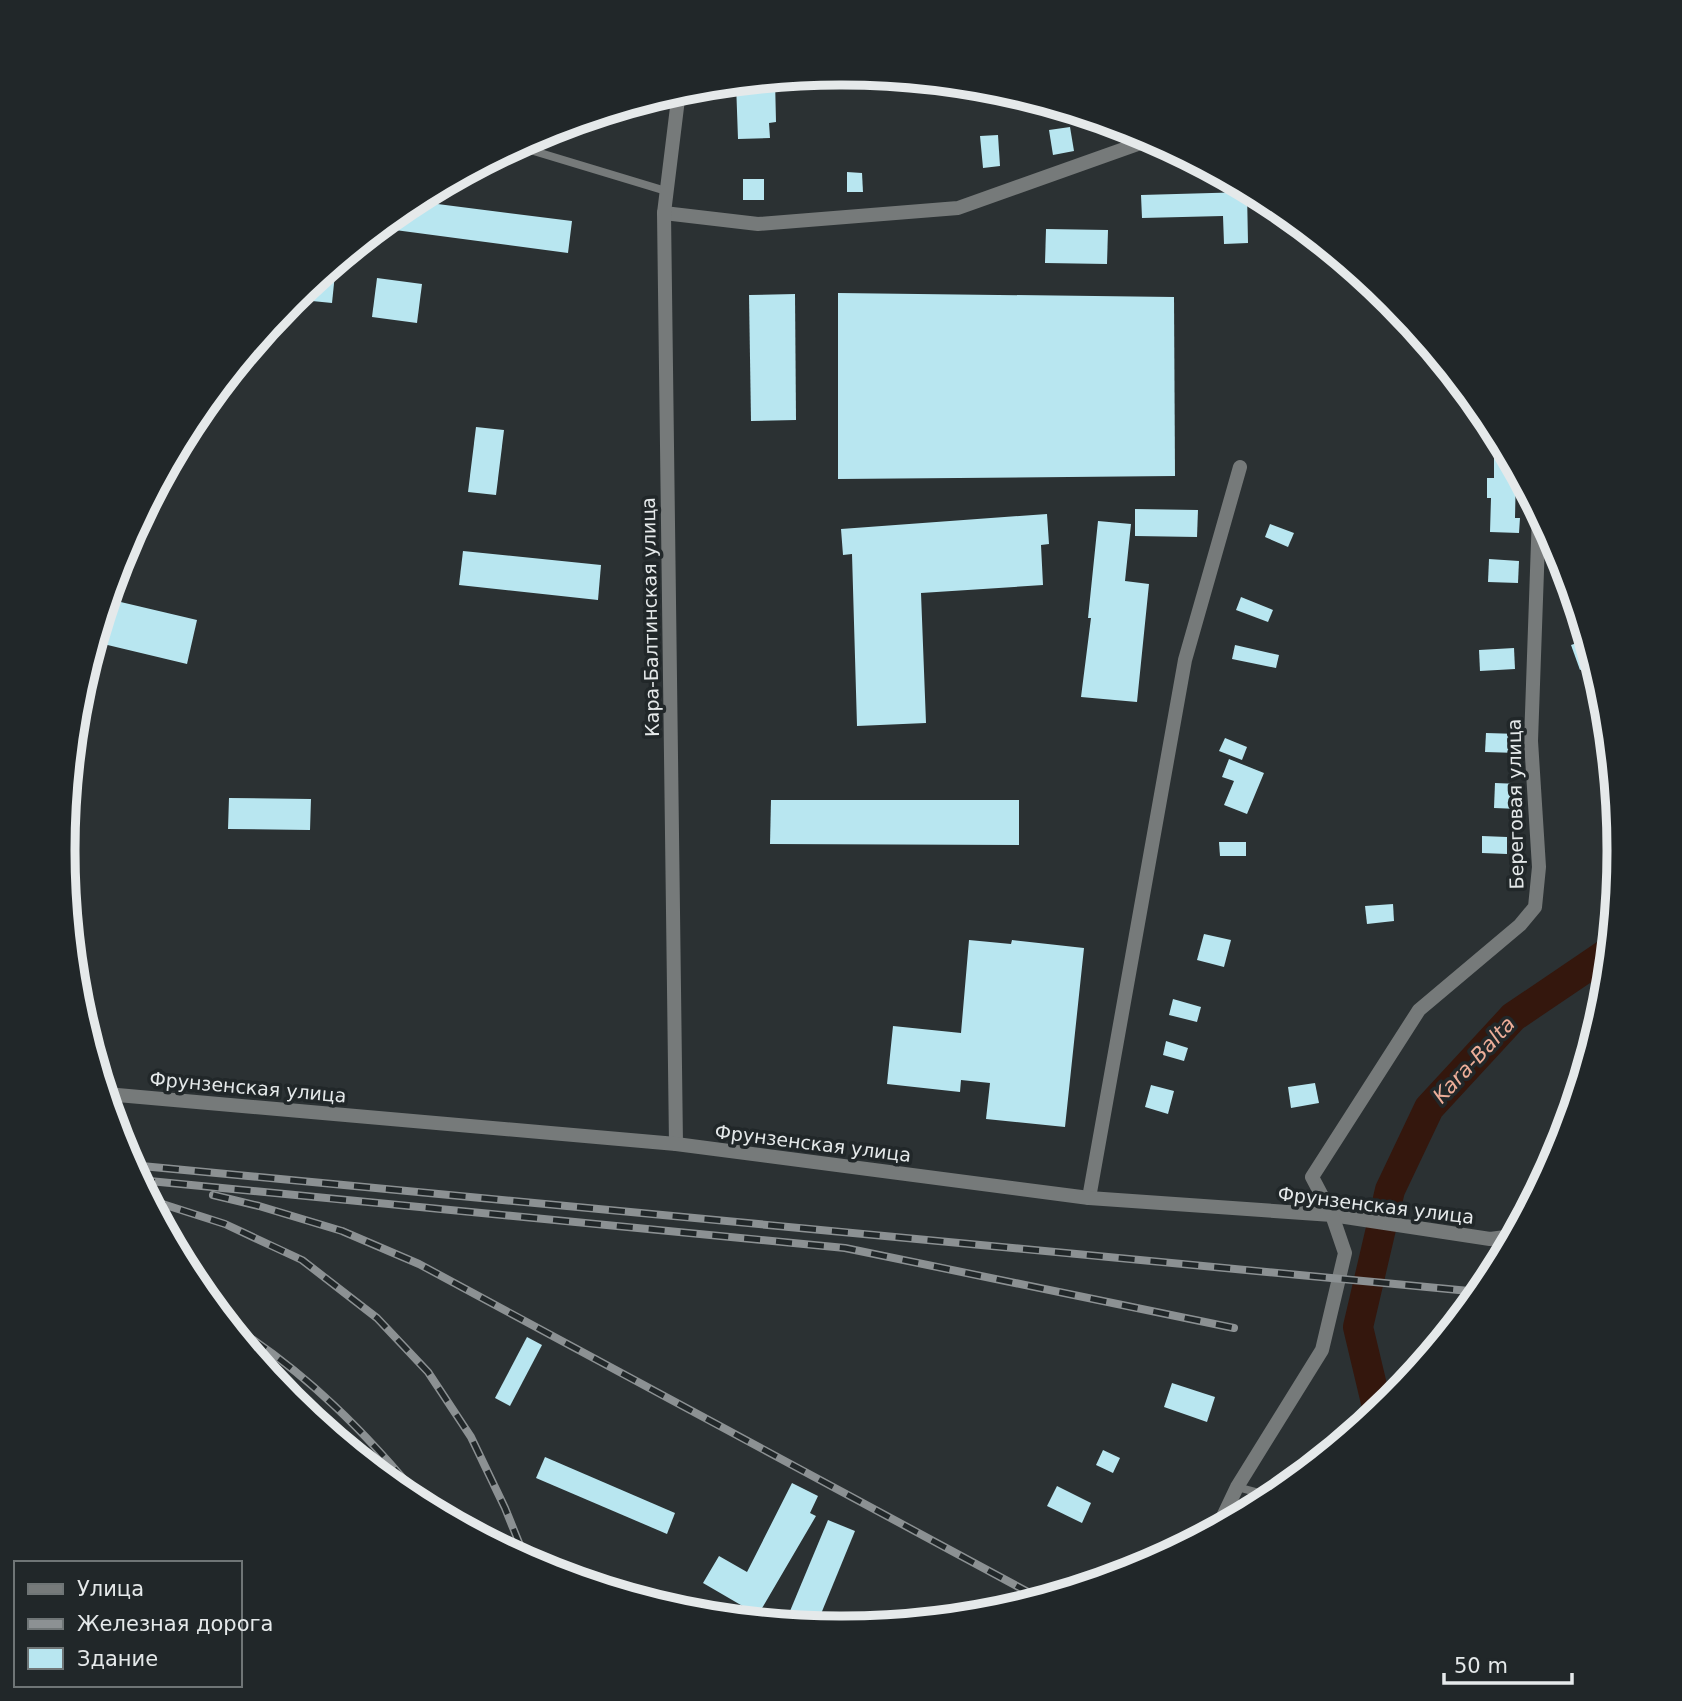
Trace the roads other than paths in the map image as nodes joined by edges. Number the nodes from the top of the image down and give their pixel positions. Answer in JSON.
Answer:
{"nodes":[{"id":1,"x":677,"y":103,"type":"edge"},
{"id":2,"x":1137,"y":145,"type":"edge"},
{"id":3,"x":532,"y":150,"type":"edge"},
{"id":4,"x":666,"y":191,"type":"junction"},
{"id":5,"x":664,"y":213,"type":"junction"},
{"id":6,"x":1240,"y":467,"type":"dead end"},
{"id":7,"x":1538,"y":535,"type":"edge"},
{"id":8,"x":115,"y":1095,"type":"edge"},
{"id":9,"x":676,"y":1144,"type":"junction"},
{"id":10,"x":1089,"y":1198,"type":"junction"},
{"id":11,"x":1332,"y":1214,"type":"junction"},
{"id":12,"x":1501,"y":1238,"type":"edge"},
{"id":13,"x":1237,"y":1487,"type":"junction"},
{"id":14,"x":1257,"y":1493,"type":"edge"},
{"id":15,"x":1224,"y":1514,"type":"edge"}],
"edges":[{"from":1,"to":4,"type":"street","name":"Кара-Балтинская улица"},
{"from":2,"to":5,"type":"street"},
{"from":3,"to":4,"type":"lane"},
{"from":4,"to":5,"type":"street","name":"Кара-Балтинская улица"},
{"from":5,"to":9,"type":"street","name":"Кара-Балтинская улица"},
{"from":6,"to":10,"type":"street"},
{"from":7,"to":11,"type":"street","name":"Береговая улица"},
{"from":8,"to":9,"type":"street","name":"Фрунзенская улица"},
{"from":9,"to":10,"type":"street","name":"Фрунзенская улица"},
{"from":10,"to":11,"type":"street","name":"Фрунзенская улица"},
{"from":11,"to":12,"type":"street","name":"Фрунзенская улица"},
{"from":11,"to":13,"type":"street"},
{"from":13,"to":14,"type":"lane"},
{"from":13,"to":15,"type":"street"}]}
